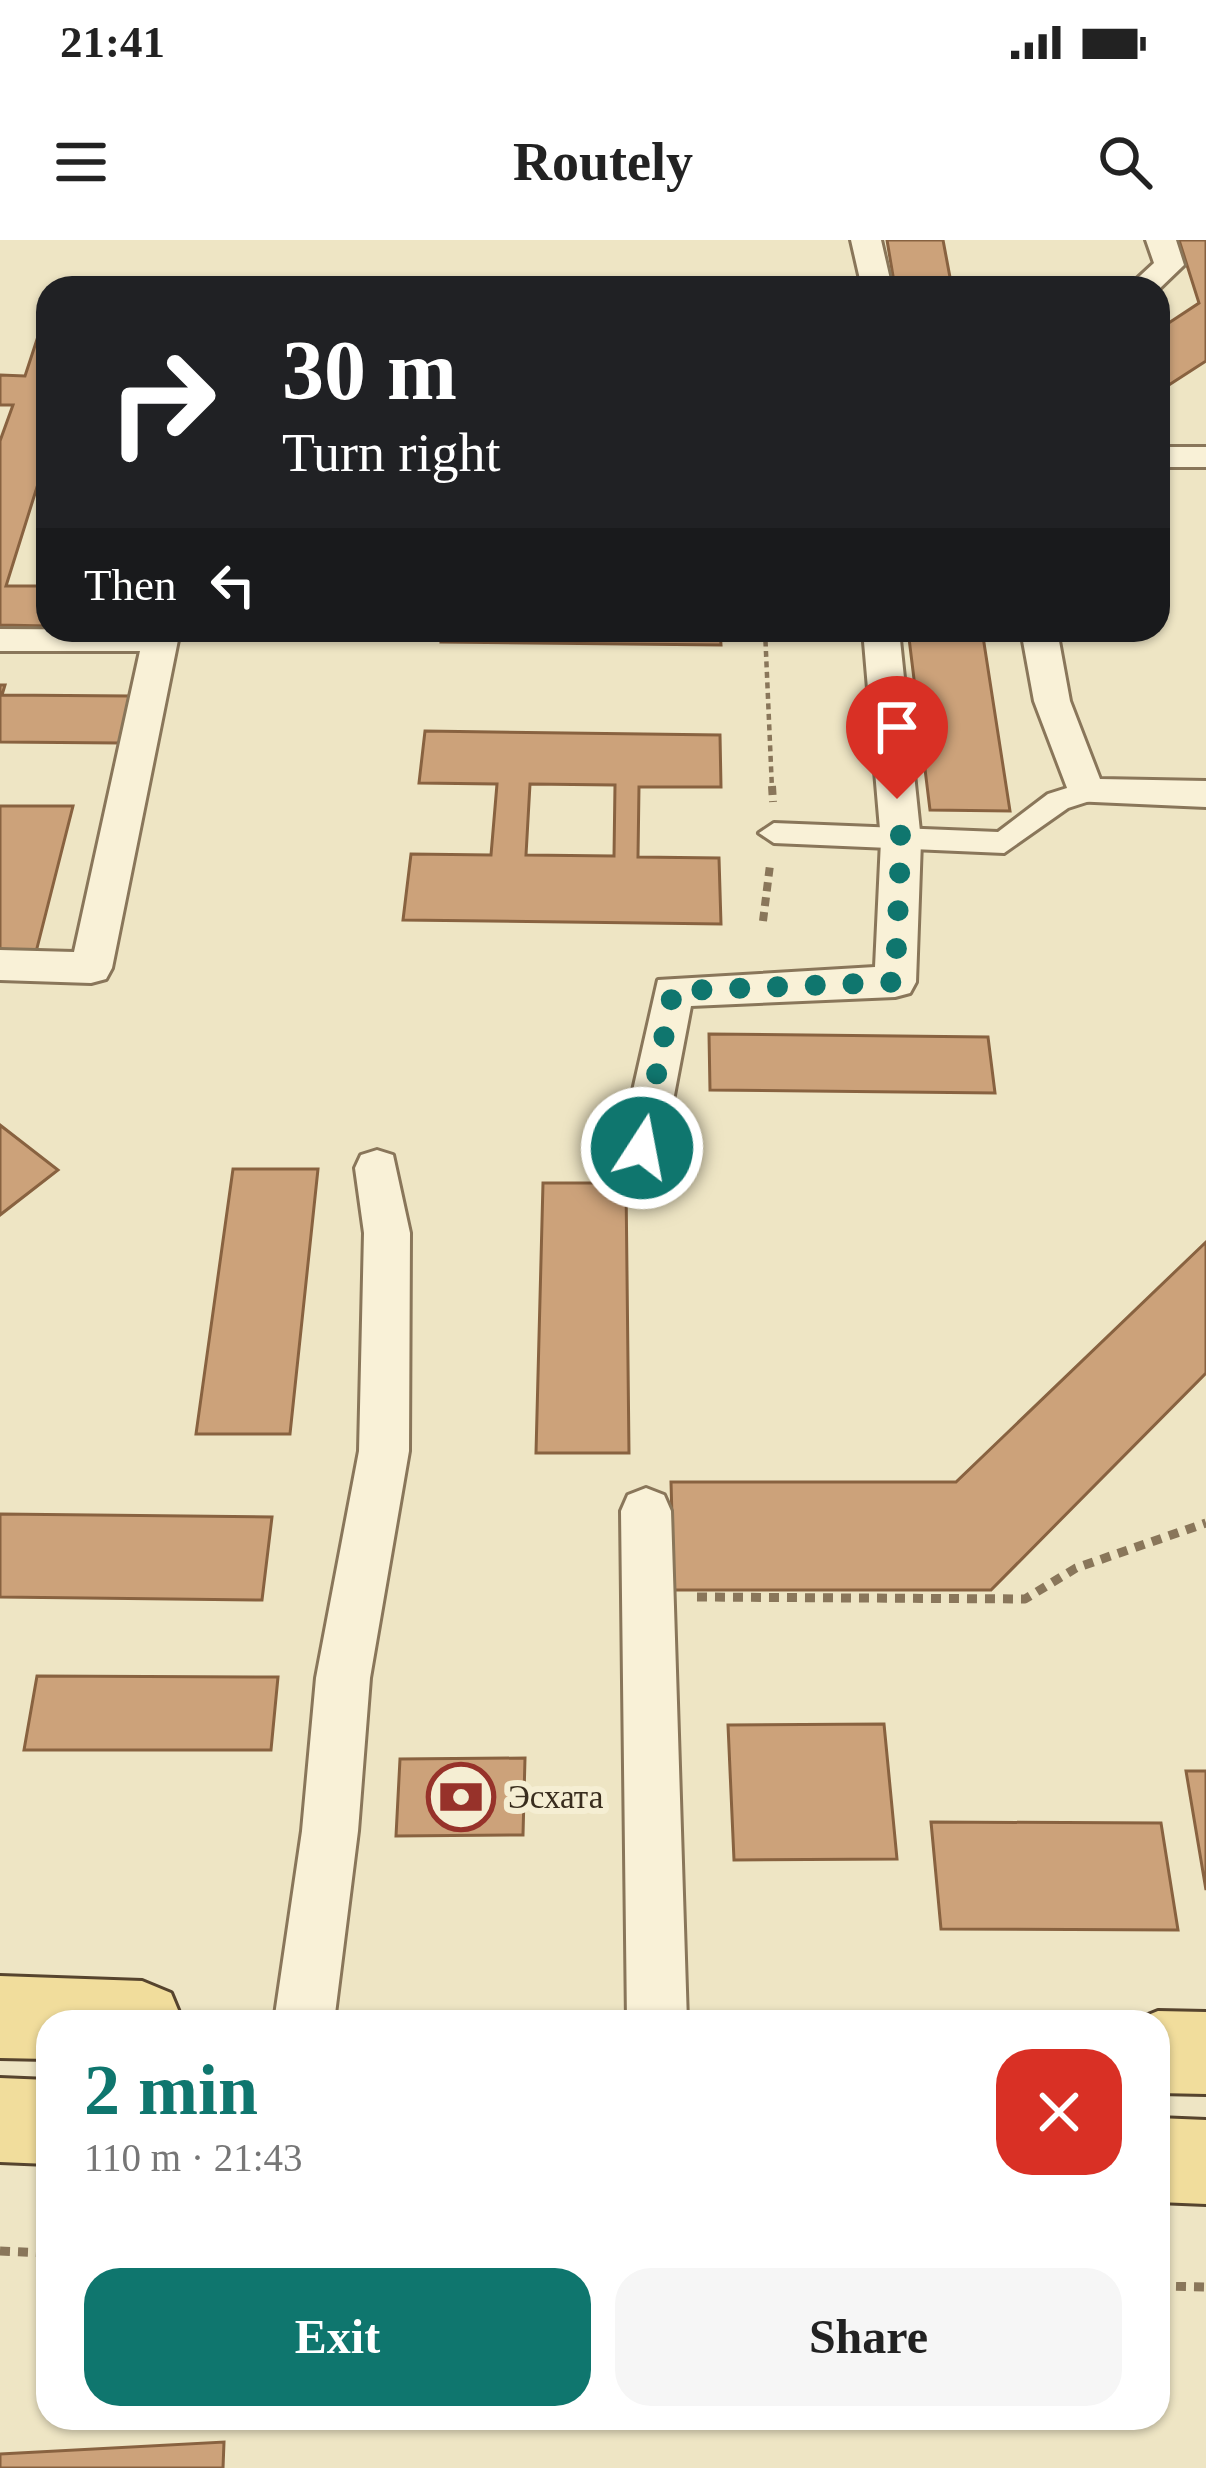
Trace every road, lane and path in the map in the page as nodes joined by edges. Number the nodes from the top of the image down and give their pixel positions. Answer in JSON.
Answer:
{"nodes":[{"id":1,"x":866,"y":240,"type":"edge"},
{"id":2,"x":1161,"y":240,"type":"edge"},
{"id":3,"x":874,"y":276,"type":"edge"},
{"id":4,"x":1156,"y":276,"type":"edge"},
{"id":5,"x":1170,"y":457,"type":"edge"},
{"id":6,"x":1206,"y":458,"type":"edge"},
{"id":7,"x":0,"y":640,"type":"edge"},
{"id":8,"x":36,"y":640,"type":"edge"},
{"id":9,"x":160,"y":642,"type":"edge"},
{"id":10,"x":766,"y":642,"type":"edge"},
{"id":11,"x":882,"y":642,"type":"edge"},
{"id":12,"x":1041,"y":642,"type":"edge"},
{"id":13,"x":1086,"y":792,"type":"junction"},
{"id":14,"x":1206,"y":794,"type":"edge"},
{"id":15,"x":774,"y":833,"type":"junction"},
{"id":16,"x":901,"y":841,"type":"junction"},
{"id":17,"x":763,"y":921,"type":"dead end"},
{"id":18,"x":0,"y":965,"type":"edge"},
{"id":19,"x":642,"y":1148,"type":"dead end"},
{"id":20,"x":377,"y":1168,"type":"dead end"},
{"id":21,"x":646,"y":1510,"type":"dead end"},
{"id":22,"x":1206,"y":1523,"type":"edge"},
{"id":23,"x":648,"y":1597,"type":"junction"},
{"id":24,"x":306,"y":2010,"type":"edge"},
{"id":25,"x":657,"y":2010,"type":"edge"},
{"id":26,"x":0,"y":2017,"type":"edge"},
{"id":27,"x":36,"y":2018,"type":"edge"},
{"id":28,"x":1170,"y":2052,"type":"edge"},
{"id":29,"x":1206,"y":2053,"type":"edge"},
{"id":30,"x":0,"y":2120,"type":"edge"},
{"id":31,"x":36,"y":2122,"type":"edge"},
{"id":32,"x":1170,"y":2160,"type":"edge"},
{"id":33,"x":1206,"y":2162,"type":"edge"},
{"id":34,"x":0,"y":2252,"type":"edge"},
{"id":35,"x":36,"y":2253,"type":"edge"},
{"id":36,"x":1170,"y":2286,"type":"edge"},
{"id":37,"x":1206,"y":2287,"type":"edge"}],
"edges":[{"from":1,"to":3,"type":"street"},
{"from":2,"to":4,"type":"street"},
{"from":5,"to":6,"type":"street"},
{"from":7,"to":8,"type":"street"},
{"from":9,"to":18,"type":"street"},
{"from":10,"to":15,"type":"path"},
{"from":11,"to":16,"type":"street"},
{"from":12,"to":13,"type":"street"},
{"from":13,"to":14,"type":"street"},
{"from":13,"to":16,"type":"street"},
{"from":15,"to":16,"type":"street"},
{"from":15,"to":17,"type":"path"},
{"from":16,"to":19,"type":"street"},
{"from":20,"to":24,"type":"street"},
{"from":21,"to":23,"type":"street"},
{"from":22,"to":23,"type":"path"},
{"from":23,"to":25,"type":"street"},
{"from":26,"to":27,"type":"main road"},
{"from":28,"to":29,"type":"main road"},
{"from":30,"to":31,"type":"main road"},
{"from":32,"to":33,"type":"main road"},
{"from":34,"to":35,"type":"path"},
{"from":36,"to":37,"type":"path"}]}
